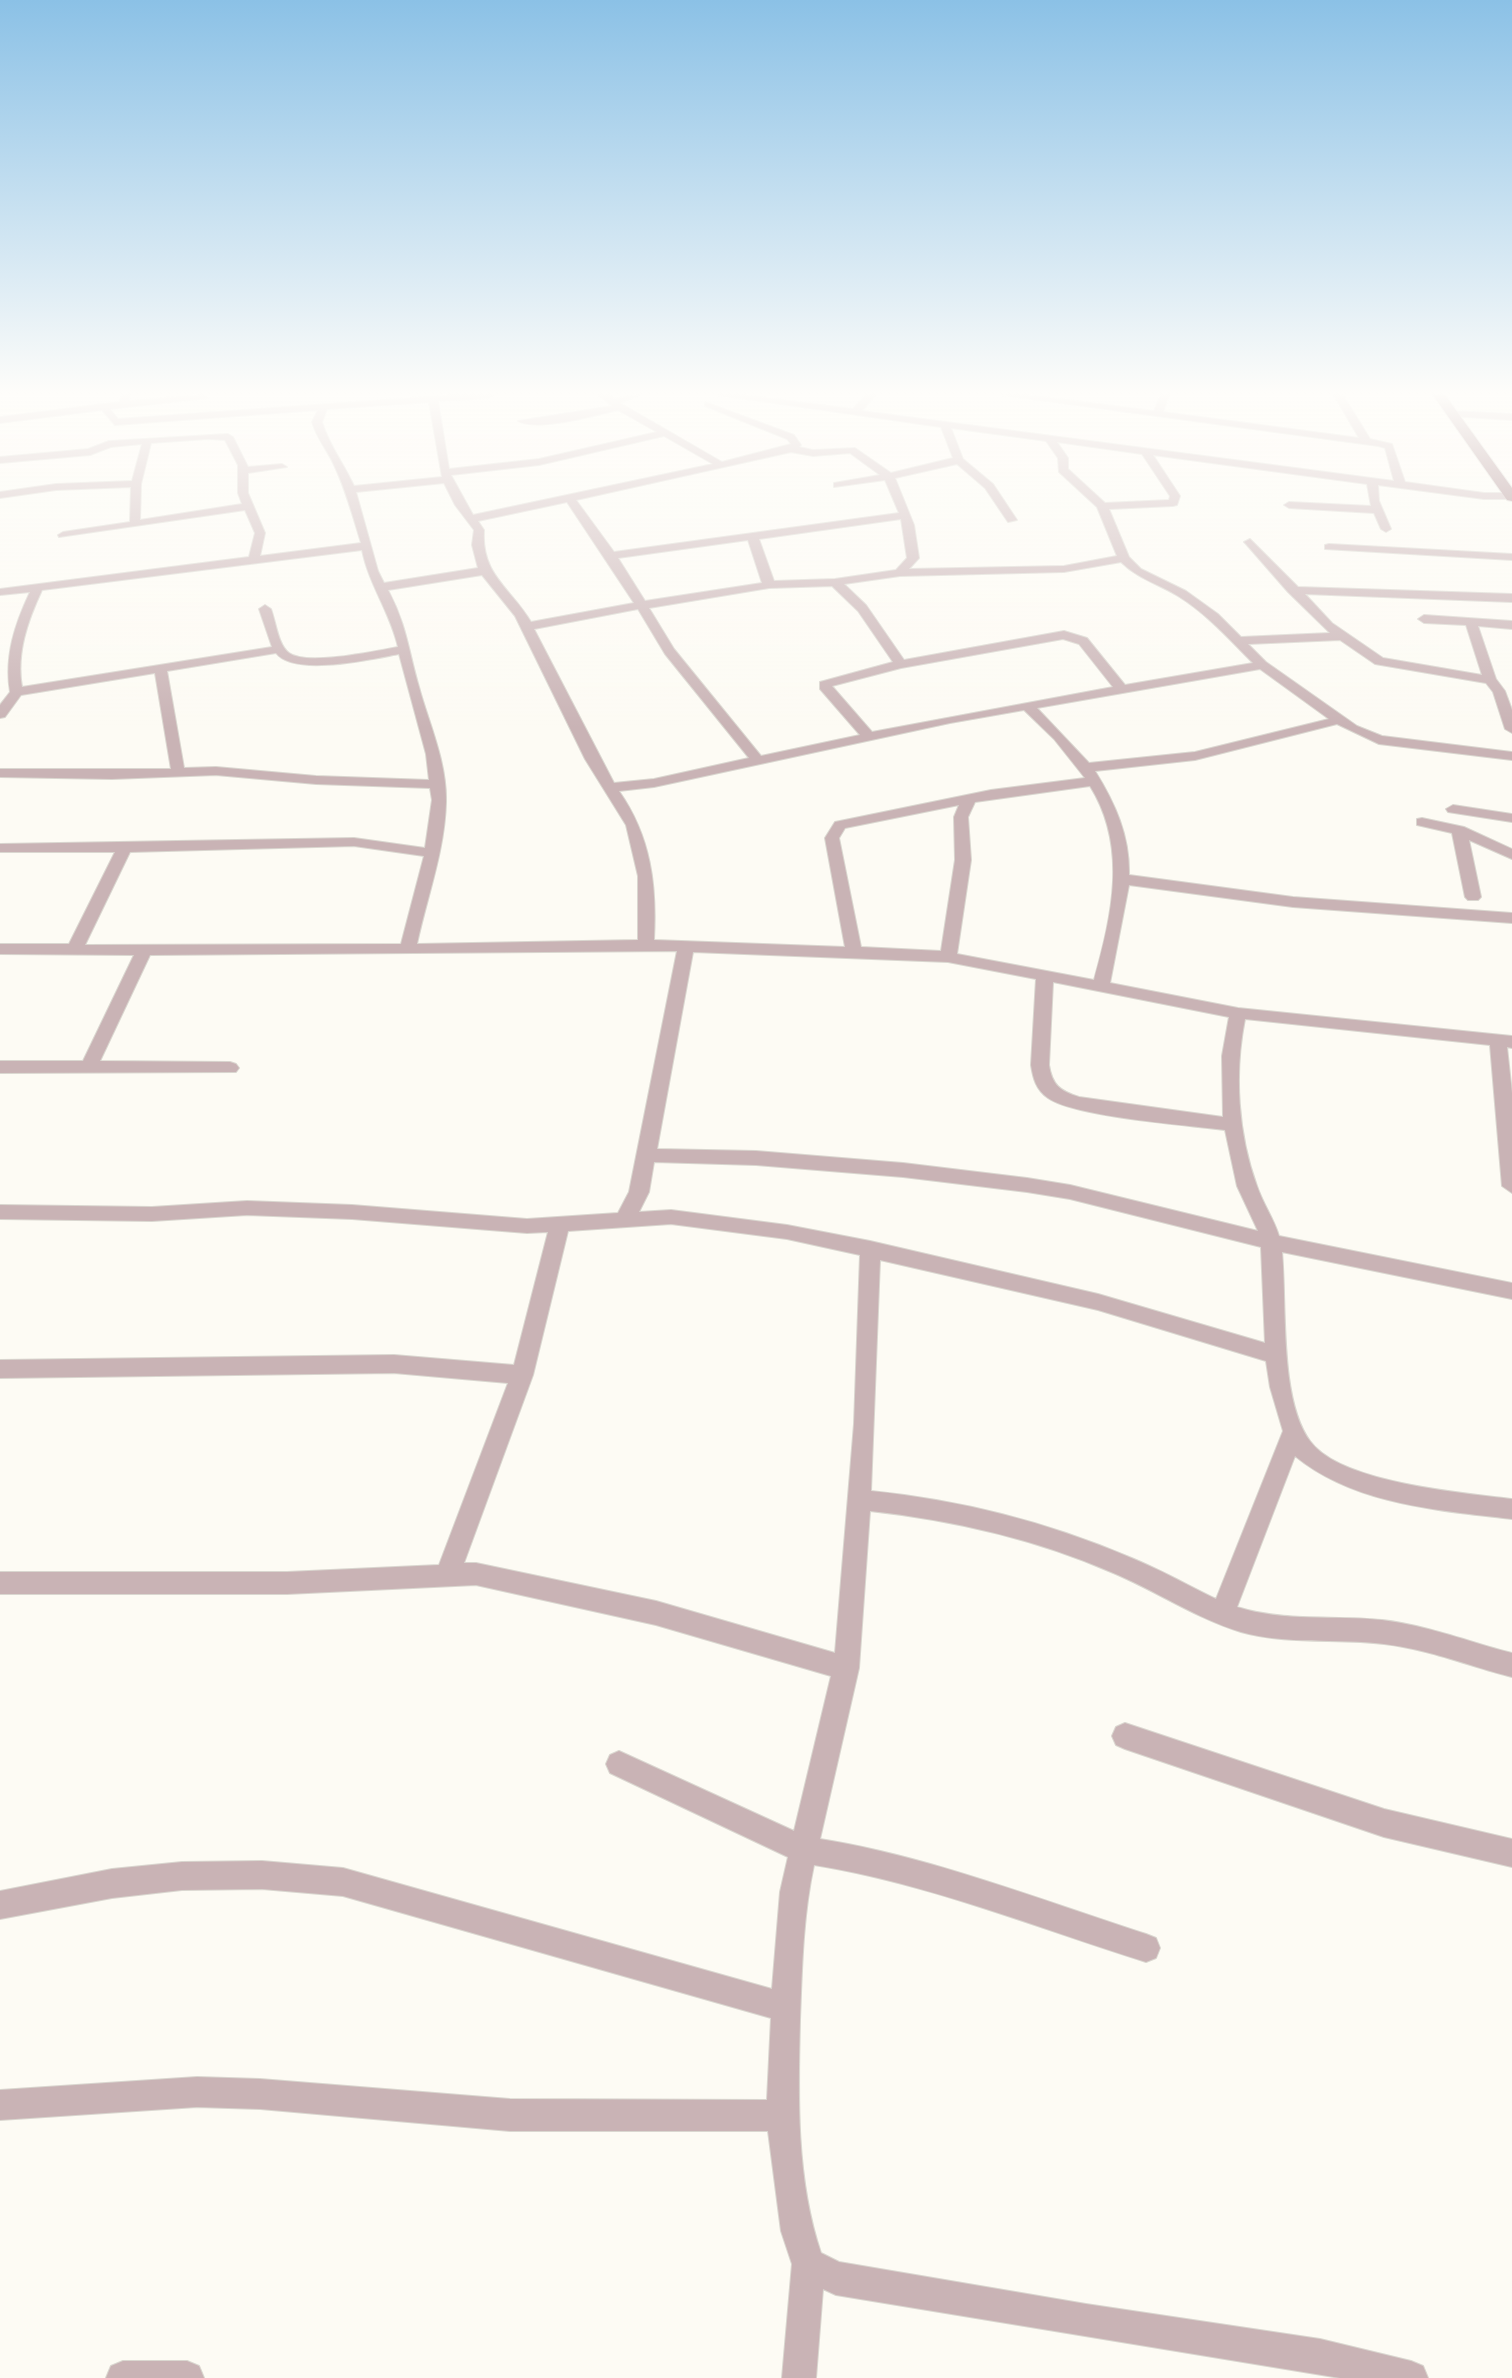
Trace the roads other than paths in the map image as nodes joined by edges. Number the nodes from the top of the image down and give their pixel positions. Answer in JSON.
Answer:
{"nodes":[{"id":1,"x":135,"y":506,"type":"edge"},
{"id":2,"x":251,"y":506,"type":"joint"},
{"id":3,"x":355,"y":506,"type":"edge"},
{"id":4,"x":461,"y":506,"type":"edge"},
{"id":5,"x":535,"y":506,"type":"edge"},
{"id":6,"x":574,"y":506,"type":"edge"},
{"id":7,"x":901,"y":506,"type":"edge"},
{"id":8,"x":1003,"y":506,"type":"edge"},
{"id":9,"x":1101,"y":506,"type":"edge"},
{"id":10,"x":1306,"y":506,"type":"edge"},
{"id":11,"x":1377,"y":506,"type":"edge"},
{"id":12,"x":1378,"y":510,"type":"junction"},
{"id":13,"x":905,"y":515,"type":"junction"},
{"id":14,"x":472,"y":519,"type":"junction"},
{"id":15,"x":1012,"y":520,"type":"dead end"},
{"id":16,"x":135,"y":524,"type":"junction"},
{"id":17,"x":1386,"y":529,"type":"dead end"},
{"id":18,"x":64,"y":535,"type":"dead end"},
{"id":19,"x":752,"y":535,"type":"junction"},
{"id":20,"x":1250,"y":542,"type":"dead end"},
{"id":21,"x":366,"y":546,"type":"junction"},
{"id":22,"x":1329,"y":547,"type":"dead end"},
{"id":23,"x":611,"y":556,"type":"junction"},
{"id":24,"x":1512,"y":557,"type":"edge"},
{"id":25,"x":1124,"y":558,"type":"junction"},
{"id":26,"x":254,"y":559,"type":"junction"},
{"id":27,"x":483,"y":571,"type":"junction"},
{"id":28,"x":900,"y":573,"type":"junction"},
{"id":29,"x":835,"y":582,"type":"junction"},
{"id":30,"x":769,"y":585,"type":"junction"},
{"id":31,"x":38,"y":587,"type":"junction"},
{"id":32,"x":383,"y":587,"type":"junction"},
{"id":33,"x":1292,"y":590,"type":"junction"},
{"id":34,"x":0,"y":592,"type":"edge"},
{"id":35,"x":1512,"y":598,"type":"edge"},
{"id":36,"x":640,"y":605,"type":"junction"},
{"id":37,"x":265,"y":609,"type":"dead end"},
{"id":38,"x":1424,"y":620,"type":"dead end"},
{"id":39,"x":1471,"y":623,"type":"junction"},
{"id":40,"x":1512,"y":625,"type":"edge"},
{"id":41,"x":526,"y":627,"type":"junction"},
{"id":42,"x":1343,"y":636,"type":"junction"},
{"id":43,"x":1238,"y":641,"type":"junction"},
{"id":44,"x":280,"y":649,"type":"junction"},
{"id":45,"x":403,"y":650,"type":"junction"},
{"id":46,"x":901,"y":664,"type":"junction"},
{"id":47,"x":1262,"y":665,"type":"junction"},
{"id":48,"x":160,"y":668,"type":"junction"},
{"id":49,"x":1490,"y":680,"type":"junction"},
{"id":50,"x":1122,"y":689,"type":"junction"},
{"id":51,"x":17,"y":692,"type":"junction"},
{"id":52,"x":1027,"y":706,"type":"junction"},
{"id":53,"x":1,"y":712,"type":"edge"},
{"id":54,"x":1339,"y":720,"type":"junction"},
{"id":55,"x":1512,"y":729,"type":"edge"},
{"id":56,"x":868,"y":736,"type":"junction"},
{"id":57,"x":1512,"y":756,"type":"edge"},
{"id":58,"x":757,"y":759,"type":"junction"},
{"id":59,"x":1085,"y":768,"type":"junction"},
{"id":60,"x":178,"y":771,"type":"junction"},
{"id":61,"x":0,"y":773,"type":"edge"},
{"id":62,"x":1095,"y":781,"type":"junction"},
{"id":63,"x":654,"y":783,"type":"junction"},
{"id":64,"x":437,"y":784,"type":"junction"},
{"id":65,"x":609,"y":788,"type":"junction"},
{"id":66,"x":969,"y":799,"type":"junction"},
{"id":67,"x":945,"y":804,"type":"junction"},
{"id":68,"x":1453,"y":809,"type":"dead end"},
{"id":69,"x":625,"y":810,"type":"junction"},
{"id":70,"x":961,"y":817,"type":"junction"},
{"id":71,"x":1512,"y":818,"type":"edge"},
{"id":72,"x":1422,"y":822,"type":"dead end"},
{"id":73,"x":1459,"y":830,"type":"junction"},
{"id":74,"x":435,"y":832,"type":"junction"},
{"id":75,"x":397,"y":844,"type":"junction"},
{"id":76,"x":125,"y":847,"type":"junction"},
{"id":77,"x":0,"y":848,"type":"edge"},
{"id":78,"x":432,"y":854,"type":"junction"},
{"id":79,"x":1512,"y":855,"type":"edge"},
{"id":80,"x":1122,"y":879,"type":"junction"},
{"id":81,"x":1473,"y":898,"type":"dead end"},
{"id":82,"x":1512,"y":918,"type":"edge"},
{"id":83,"x":646,"y":945,"type":"junction"},
{"id":84,"x":686,"y":946,"type":"junction"},
{"id":85,"x":0,"y":949,"type":"edge"},
{"id":86,"x":75,"y":949,"type":"junction"},
{"id":87,"x":408,"y":949,"type":"junction"},
{"id":88,"x":144,"y":950,"type":"junction"},
{"id":89,"x":854,"y":951,"type":"junction"},
{"id":90,"x":948,"y":957,"type":"junction"},
{"id":91,"x":1045,"y":976,"type":"junction"},
{"id":92,"x":1101,"y":986,"type":"junction"},
{"id":93,"x":1238,"y":1013,"type":"junction"},
{"id":94,"x":1505,"y":1042,"type":"edge"},
{"id":95,"x":0,"y":1067,"type":"edge"},
{"id":96,"x":89,"y":1067,"type":"junction"},
{"id":97,"x":230,"y":1068,"type":"dead end"},
{"id":98,"x":1233,"y":1125,"type":"junction"},
{"id":99,"x":645,"y":1155,"type":"junction"},
{"id":100,"x":1512,"y":1186,"type":"edge"},
{"id":101,"x":639,"y":1192,"type":"junction"},
{"id":102,"x":0,"y":1212,"type":"edge"},
{"id":103,"x":671,"y":1217,"type":"junction"},
{"id":104,"x":624,"y":1221,"type":"junction"},
{"id":105,"x":560,"y":1225,"type":"junction"},
{"id":106,"x":1271,"y":1242,"type":"junction"},
{"id":107,"x":870,"y":1249,"type":"junction"},
{"id":108,"x":1512,"y":1291,"type":"edge"},
{"id":109,"x":1275,"y":1356,"type":"junction"},
{"id":110,"x":0,"y":1369,"type":"edge"},
{"id":111,"x":522,"y":1375,"type":"junction"},
{"id":112,"x":1294,"y":1431,"type":"junction"},
{"id":113,"x":858,"y":1500,"type":"junction"},
{"id":114,"x":1512,"y":1509,"type":"edge"},
{"id":115,"x":448,"y":1574,"type":"junction"},
{"id":116,"x":0,"y":1583,"type":"edge"},
{"id":117,"x":1223,"y":1612,"type":"junction"},
{"id":118,"x":1512,"y":1665,"type":"edge"},
{"id":119,"x":846,"y":1668,"type":"junction"},
{"id":120,"x":1125,"y":1736,"type":"dead end"},
{"id":121,"x":619,"y":1764,"type":"dead end"},
{"id":122,"x":805,"y":1850,"type":"junction"},
{"id":123,"x":1512,"y":1853,"type":"edge"},
{"id":124,"x":0,"y":1905,"type":"edge"},
{"id":125,"x":1146,"y":1948,"type":"dead end"},
{"id":126,"x":784,"y":2008,"type":"junction"},
{"id":127,"x":0,"y":2105,"type":"edge"},
{"id":128,"x":782,"y":2115,"type":"junction"},
{"id":129,"x":808,"y":2264,"type":"junction"},
{"id":130,"x":123,"y":2378,"type":"edge"},
{"id":131,"x":187,"y":2378,"type":"edge"},
{"id":132,"x":799,"y":2378,"type":"edge"},
{"id":133,"x":1411,"y":2378,"type":"edge"}],
"edges":[{"from":1,"to":16,"type":"street"},
{"from":2,"to":16,"type":"street"},
{"from":2,"to":26,"type":"street"},
{"from":3,"to":21,"type":"street"},
{"from":4,"to":14,"type":"street"},
{"from":5,"to":14,"type":"street"},
{"from":6,"to":23,"type":"street"},
{"from":7,"to":13,"type":"street"},
{"from":8,"to":15,"type":"street"},
{"from":9,"to":25,"type":"street"},
{"from":10,"to":12,"type":"street"},
{"from":11,"to":12,"type":"street"},
{"from":12,"to":17,"type":"street"},
{"from":13,"to":19,"type":"street"},
{"from":13,"to":28,"type":"street"},
{"from":14,"to":27,"type":"street"},
{"from":16,"to":18,"type":"street"},
{"from":19,"to":23,"type":"street"},
{"from":19,"to":30,"type":"street"},
{"from":20,"to":33,"type":"street"},
{"from":21,"to":26,"type":"street"},
{"from":21,"to":32,"type":"street"},
{"from":22,"to":24,"type":"street"},
{"from":23,"to":36,"type":"street"},
{"from":25,"to":28,"type":"street"},
{"from":25,"to":43,"type":"street"},
{"from":26,"to":31,"type":"street"},
{"from":27,"to":32,"type":"street"},
{"from":27,"to":41,"type":"street"},
{"from":28,"to":29,"type":"street"},
{"from":29,"to":30,"type":"street"},
{"from":29,"to":46,"type":"street"},
{"from":30,"to":36,"type":"street"},
{"from":31,"to":34,"type":"street"},
{"from":31,"to":51,"type":"street"},
{"from":32,"to":45,"type":"street"},
{"from":33,"to":35,"type":"street"},
{"from":33,"to":42,"type":"street"},
{"from":36,"to":41,"type":"street"},
{"from":36,"to":58,"type":"street"},
{"from":37,"to":44,"type":"street"},
{"from":38,"to":39,"type":"street"},
{"from":39,"to":40,"type":"street"},
{"from":39,"to":49,"type":"street"},
{"from":41,"to":65,"type":"street"},
{"from":42,"to":43,"type":"street"},
{"from":42,"to":49,"type":"street"},
{"from":43,"to":47,"type":"street"},
{"from":44,"to":45,"type":"street"},
{"from":44,"to":48,"type":"street"},
{"from":45,"to":64,"type":"street"},
{"from":46,"to":50,"type":"street"},
{"from":46,"to":56,"type":"street"},
{"from":47,"to":50,"type":"street"},
{"from":47,"to":54,"type":"street"},
{"from":48,"to":51,"type":"street"},
{"from":48,"to":60,"type":"street"},
{"from":49,"to":55,"type":"street"},
{"from":50,"to":52,"type":"street"},
{"from":51,"to":53,"type":"street"},
{"from":52,"to":56,"type":"street"},
{"from":52,"to":59,"type":"street"},
{"from":54,"to":57,"type":"street"},
{"from":54,"to":59,"type":"street"},
{"from":56,"to":58,"type":"street"},
{"from":58,"to":63,"type":"street"},
{"from":59,"to":62,"type":"street"},
{"from":60,"to":61,"type":"street"},
{"from":60,"to":64,"type":"street"},
{"from":62,"to":66,"type":"street"},
{"from":62,"to":80,"type":"street"},
{"from":63,"to":65,"type":"street"},
{"from":63,"to":69,"type":"street"},
{"from":64,"to":74,"type":"street"},
{"from":65,"to":69,"type":"street"},
{"from":66,"to":67,"type":"street"},
{"from":66,"to":70,"type":"street"},
{"from":67,"to":70,"type":"street"},
{"from":67,"to":89,"type":"street"},
{"from":68,"to":71,"type":"street"},
{"from":69,"to":83,"type":"street"},
{"from":70,"to":90,"type":"street"},
{"from":72,"to":73,"type":"street"},
{"from":73,"to":79,"type":"street"},
{"from":73,"to":81,"type":"street"},
{"from":74,"to":75,"type":"street"},
{"from":74,"to":78,"type":"street"},
{"from":75,"to":76,"type":"street"},
{"from":75,"to":78,"type":"street"},
{"from":76,"to":77,"type":"street"},
{"from":76,"to":86,"type":"street"},
{"from":78,"to":87,"type":"street"},
{"from":80,"to":82,"type":"street"},
{"from":80,"to":92,"type":"street"},
{"from":83,"to":84,"type":"street"},
{"from":83,"to":87,"type":"street"},
{"from":84,"to":89,"type":"street"},
{"from":84,"to":99,"type":"street"},
{"from":85,"to":86,"type":"street"},
{"from":86,"to":88,"type":"street"},
{"from":87,"to":88,"type":"street"},
{"from":88,"to":96,"type":"street"},
{"from":89,"to":90,"type":"street"},
{"from":90,"to":91,"type":"street"},
{"from":91,"to":92,"type":"street"},
{"from":91,"to":98,"type":"street"},
{"from":92,"to":93,"type":"street"},
{"from":93,"to":94,"type":"street"},
{"from":93,"to":98,"type":"street"},
{"from":94,"to":100,"type":"street"},
{"from":95,"to":96,"type":"street"},
{"from":96,"to":97,"type":"street"},
{"from":98,"to":106,"type":"street"},
{"from":99,"to":101,"type":"street"},
{"from":99,"to":106,"type":"street"},
{"from":101,"to":103,"type":"street"},
{"from":101,"to":104,"type":"street"},
{"from":102,"to":105,"type":"street"},
{"from":103,"to":104,"type":"street"},
{"from":103,"to":107,"type":"street"},
{"from":104,"to":105,"type":"street"},
{"from":105,"to":111,"type":"street"},
{"from":106,"to":108,"type":"street"},
{"from":106,"to":109,"type":"street"},
{"from":107,"to":109,"type":"street"},
{"from":107,"to":113,"type":"street"},
{"from":109,"to":112,"type":"street"},
{"from":110,"to":111,"type":"street"},
{"from":111,"to":115,"type":"street"},
{"from":112,"to":114,"type":"street"},
{"from":112,"to":117,"type":"street"},
{"from":113,"to":117,"type":"street"},
{"from":113,"to":119,"type":"street"},
{"from":115,"to":116,"type":"street"},
{"from":115,"to":119,"type":"street"},
{"from":117,"to":118,"type":"street"},
{"from":119,"to":122,"type":"street"},
{"from":120,"to":123,"type":"street"},
{"from":121,"to":122,"type":"street"},
{"from":122,"to":125,"type":"street"},
{"from":122,"to":126,"type":"street"},
{"from":124,"to":126,"type":"street"},
{"from":126,"to":128,"type":"street"},
{"from":127,"to":128,"type":"street"},
{"from":128,"to":129,"type":"street"},
{"from":129,"to":132,"type":"street"},
{"from":129,"to":133,"type":"street"},
{"from":130,"to":131,"type":"street"}]}
